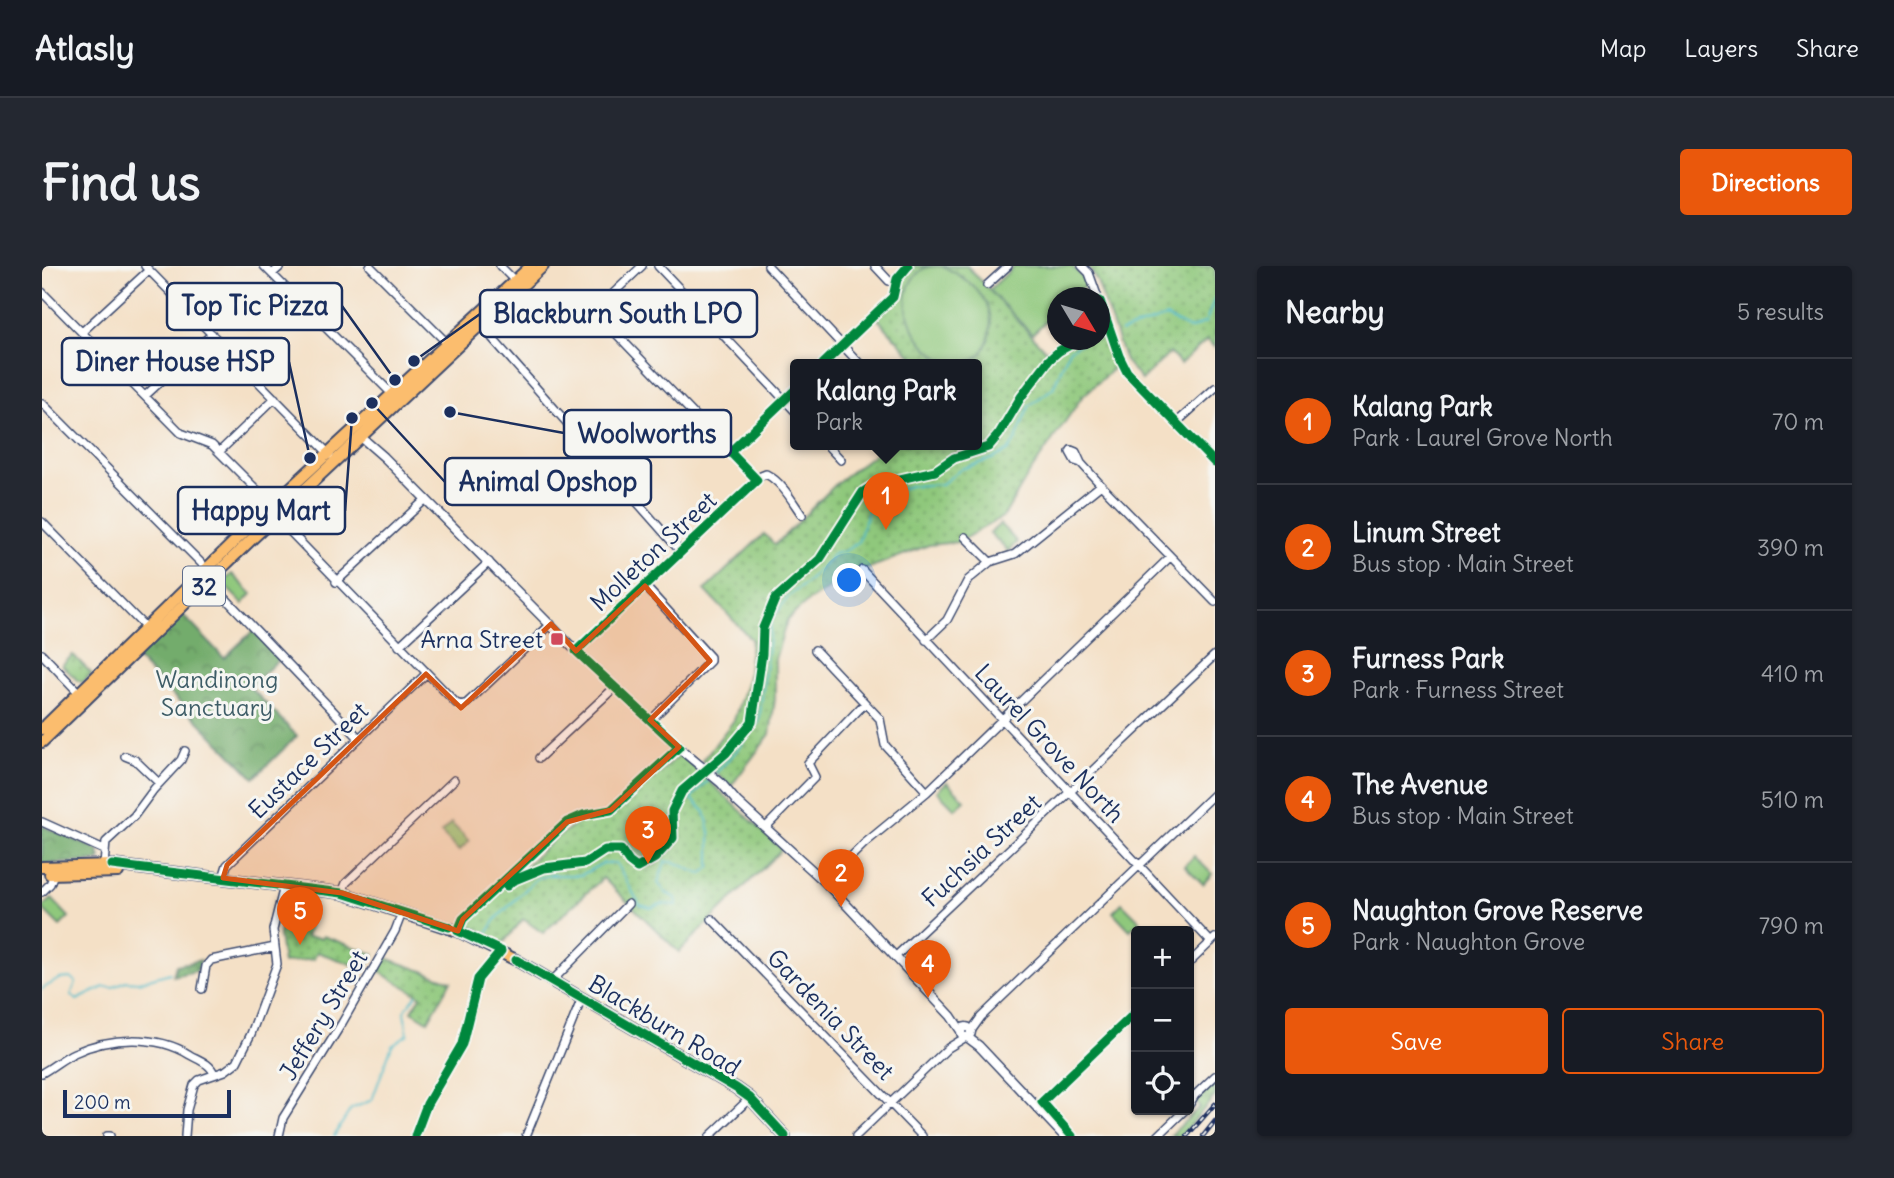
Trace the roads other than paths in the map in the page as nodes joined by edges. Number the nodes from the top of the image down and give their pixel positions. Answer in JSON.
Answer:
{"nodes":[{"id":1,"x":264,"y":266,"type":"edge"},
{"id":2,"x":281,"y":266,"type":"edge"},
{"id":3,"x":370,"y":266,"type":"edge"},
{"id":4,"x":500,"y":266,"type":"edge"},
{"id":5,"x":530,"y":266,"type":"edge"},
{"id":6,"x":543,"y":266,"type":"edge"},
{"id":7,"x":642,"y":266,"type":"edge"},
{"id":8,"x":657,"y":266,"type":"edge"},
{"id":9,"x":768,"y":266,"type":"edge"},
{"id":10,"x":876,"y":266,"type":"edge"},
{"id":11,"x":908,"y":266,"type":"edge"},
{"id":12,"x":1008,"y":266,"type":"edge"},
{"id":13,"x":1082,"y":266,"type":"edge"},
{"id":14,"x":147,"y":268,"type":"edge"},
{"id":15,"x":272,"y":274,"type":"junction"},
{"id":16,"x":896,"y":283,"type":"junction"},
{"id":17,"x":518,"y":284,"type":"junction"},
{"id":18,"x":988,"y":285,"type":"dead end"},
{"id":19,"x":1094,"y":287,"type":"edge"},
{"id":20,"x":42,"y":292,"type":"edge"},
{"id":21,"x":477,"y":322,"type":"junction"},
{"id":22,"x":82,"y":332,"type":"junction"},
{"id":23,"x":1110,"y":333,"type":"edge"},
{"id":24,"x":212,"y":334,"type":"junction"},
{"id":25,"x":447,"y":343,"type":"junction"},
{"id":26,"x":842,"y":345,"type":"junction"},
{"id":27,"x":828,"y":359,"type":"edge"},
{"id":28,"x":855,"y":359,"type":"edge"},
{"id":29,"x":1215,"y":388,"type":"edge"},
{"id":30,"x":790,"y":395,"type":"edge"},
{"id":31,"x":145,"y":396,"type":"junction"},
{"id":32,"x":275,"y":398,"type":"junction"},
{"id":33,"x":396,"y":398,"type":"junction"},
{"id":34,"x":785,"y":400,"type":"junction"},
{"id":35,"x":42,"y":403,"type":"edge"},
{"id":36,"x":790,"y":406,"type":"edge"},
{"id":37,"x":1176,"y":424,"type":"junction"},
{"id":38,"x":360,"y":433,"type":"junction"},
{"id":39,"x":832,"y":450,"type":"edge"},
{"id":40,"x":219,"y":452,"type":"junction"},
{"id":41,"x":730,"y":452,"type":"junction"},
{"id":42,"x":332,"y":457,"type":"junction"},
{"id":43,"x":841,"y":460,"type":"dead end"},
{"id":44,"x":1081,"y":463,"type":"dead end"},
{"id":45,"x":1215,"y":463,"type":"edge"},
{"id":46,"x":757,"y":480,"type":"junction"},
{"id":47,"x":1101,"y":485,"type":"junction"},
{"id":48,"x":426,"y":499,"type":"junction"},
{"id":49,"x":272,"y":505,"type":"junction"},
{"id":50,"x":802,"y":515,"type":"dead end"},
{"id":51,"x":276,"y":517,"type":"junction"},
{"id":52,"x":42,"y":522,"type":"edge"},
{"id":53,"x":965,"y":537,"type":"dead end"},
{"id":54,"x":681,"y":552,"type":"junction"},
{"id":55,"x":1170,"y":557,"type":"junction"},
{"id":56,"x":489,"y":562,"type":"junction"},
{"id":57,"x":990,"y":562,"type":"junction"},
{"id":58,"x":862,"y":570,"type":"dead end"},
{"id":59,"x":206,"y":575,"type":"junction"},
{"id":60,"x":336,"y":582,"type":"junction"},
{"id":61,"x":645,"y":586,"type":"junction"},
{"id":62,"x":1215,"y":602,"type":"edge"},
{"id":63,"x":551,"y":624,"type":"junction"},
{"id":64,"x":150,"y":631,"type":"junction"},
{"id":65,"x":926,"y":640,"type":"junction"},
{"id":66,"x":399,"y":646,"type":"junction"},
{"id":67,"x":815,"y":650,"type":"dead end"},
{"id":68,"x":576,"y":651,"type":"junction"},
{"id":69,"x":42,"y":654,"type":"edge"},
{"id":70,"x":1215,"y":655,"type":"edge"},
{"id":71,"x":426,"y":674,"type":"junction"},
{"id":72,"x":614,"y":688,"type":"junction"},
{"id":73,"x":84,"y":693,"type":"junction"},
{"id":74,"x":865,"y":703,"type":"junction"},
{"id":75,"x":1000,"y":719,"type":"junction"},
{"id":76,"x":650,"y":720,"type":"junction"},
{"id":77,"x":42,"y":729,"type":"edge"},
{"id":78,"x":358,"y":737,"type":"junction"},
{"id":79,"x":42,"y":742,"type":"edge"},
{"id":80,"x":682,"y":750,"type":"junction"},
{"id":81,"x":185,"y":751,"type":"dead end"},
{"id":82,"x":125,"y":756,"type":"dead end"},
{"id":83,"x":539,"y":758,"type":"dead end"},
{"id":84,"x":454,"y":780,"type":"dead end"},
{"id":85,"x":159,"y":783,"type":"junction"},
{"id":86,"x":927,"y":792,"type":"junction"},
{"id":87,"x":1070,"y":792,"type":"junction"},
{"id":88,"x":1215,"y":793,"type":"edge"},
{"id":89,"x":42,"y":822,"type":"edge"},
{"id":90,"x":766,"y":827,"type":"junction"},
{"id":91,"x":104,"y":850,"type":"junction"},
{"id":92,"x":74,"y":866,"type":"junction"},
{"id":93,"x":1140,"y":867,"type":"junction"},
{"id":94,"x":104,"y":869,"type":"junction"},
{"id":95,"x":48,"y":870,"type":"edge"},
{"id":96,"x":90,"y":873,"type":"junction"},
{"id":97,"x":223,"y":878,"type":"junction"},
{"id":98,"x":825,"y":882,"type":"junction"},
{"id":99,"x":284,"y":886,"type":"junction"},
{"id":100,"x":42,"y":892,"type":"edge"},
{"id":101,"x":342,"y":893,"type":"junction"},
{"id":102,"x":628,"y":904,"type":"dead end"},
{"id":103,"x":402,"y":912,"type":"junction"},
{"id":104,"x":712,"y":919,"type":"dead end"},
{"id":105,"x":458,"y":931,"type":"junction"},
{"id":106,"x":1213,"y":940,"type":"edge"},
{"id":107,"x":275,"y":947,"type":"junction"},
{"id":108,"x":501,"y":951,"type":"junction"},
{"id":109,"x":895,"y":957,"type":"junction"},
{"id":110,"x":1194,"y":958,"type":"edge"},
{"id":111,"x":553,"y":980,"type":"junction"},
{"id":112,"x":202,"y":989,"type":"dead end"},
{"id":113,"x":582,"y":998,"type":"junction"},
{"id":114,"x":1131,"y":1017,"type":"edge"},
{"id":115,"x":966,"y":1031,"type":"junction"},
{"id":116,"x":42,"y":1073,"type":"edge"},
{"id":117,"x":215,"y":1074,"type":"junction"},
{"id":118,"x":1215,"y":1076,"type":"edge"},
{"id":119,"x":1194,"y":1097,"type":"edge"},
{"id":120,"x":750,"y":1098,"type":"junction"},
{"id":121,"x":891,"y":1103,"type":"junction"},
{"id":122,"x":1039,"y":1104,"type":"junction"},
{"id":123,"x":1180,"y":1115,"type":"edge"},
{"id":124,"x":185,"y":1136,"type":"edge"},
{"id":125,"x":279,"y":1136,"type":"edge"},
{"id":126,"x":416,"y":1136,"type":"edge"},
{"id":127,"x":526,"y":1136,"type":"edge"},
{"id":128,"x":710,"y":1136,"type":"edge"},
{"id":129,"x":785,"y":1136,"type":"edge"},
{"id":130,"x":856,"y":1136,"type":"edge"},
{"id":131,"x":922,"y":1136,"type":"edge"},
{"id":132,"x":1064,"y":1136,"type":"edge"},
{"id":133,"x":1158,"y":1136,"type":"edge"}],
"edges":[{"from":1,"to":15,"type":"street"},
{"from":2,"to":15,"type":"street"},
{"from":3,"to":25,"type":"street"},
{"from":4,"to":17,"type":"street"},
{"from":5,"to":17,"type":"main road","number":"32"},
{"from":6,"to":17,"type":"main road","number":"32"},
{"from":7,"to":41,"type":"street"},
{"from":8,"to":34,"type":"street"},
{"from":9,"to":26,"type":"street"},
{"from":10,"to":16,"type":"street"},
{"from":11,"to":16,"type":"street"},
{"from":12,"to":18,"type":"street"},
{"from":13,"to":19,"type":"street"},
{"from":14,"to":22,"type":"street"},
{"from":14,"to":24,"type":"street"},
{"from":15,"to":33,"type":"street"},
{"from":16,"to":26,"type":"street"},
{"from":17,"to":21,"type":"main road","number":"32"},
{"from":20,"to":22,"type":"street"},
{"from":21,"to":25,"type":"main road","number":"32"},
{"from":21,"to":33,"type":"main road","number":"32"},
{"from":21,"to":54,"type":"street"},
{"from":22,"to":31,"type":"street"},
{"from":23,"to":37,"type":"street"},
{"from":24,"to":31,"type":"street"},
{"from":24,"to":32,"type":"street"},
{"from":25,"to":33,"type":"main road","number":"32"},
{"from":26,"to":27,"type":"street"},
{"from":26,"to":28,"type":"street"},
{"from":29,"to":37,"type":"street"},
{"from":30,"to":34,"type":"street"},
{"from":31,"to":40,"type":"street"},
{"from":32,"to":40,"type":"street"},
{"from":32,"to":42,"type":"street"},
{"from":33,"to":38,"type":"main road","number":"32"},
{"from":34,"to":36,"type":"street"},
{"from":34,"to":41,"type":"street"},
{"from":35,"to":59,"type":"street"},
{"from":37,"to":45,"type":"street"},
{"from":38,"to":42,"type":"main road","number":"32"},
{"from":38,"to":48,"type":"street"},
{"from":39,"to":43,"type":"street"},
{"from":40,"to":49,"type":"street"},
{"from":41,"to":46,"type":"street"},
{"from":42,"to":49,"type":"main road","number":"32"},
{"from":42,"to":51,"type":"main road","number":"32"},
{"from":44,"to":47,"type":"street"},
{"from":46,"to":50,"type":"street"},
{"from":46,"to":54,"type":"street","name":"Molleton Street"},
{"from":47,"to":55,"type":"street"},
{"from":47,"to":57,"type":"street"},
{"from":48,"to":56,"type":"street"},
{"from":48,"to":60,"type":"street"},
{"from":49,"to":51,"type":"street"},
{"from":49,"to":59,"type":"main road","number":"32"},
{"from":51,"to":59,"type":"main road","number":"32"},
{"from":51,"to":60,"type":"street"},
{"from":52,"to":64,"type":"street"},
{"from":53,"to":57,"type":"street"},
{"from":54,"to":61,"type":"street","name":"Molleton Street"},
{"from":55,"to":62,"type":"street"},
{"from":55,"to":75,"type":"street"},
{"from":56,"to":63,"type":"street"},
{"from":56,"to":66,"type":"street"},
{"from":57,"to":65,"type":"street"},
{"from":58,"to":65,"type":"street","name":"Laurel Grove North"},
{"from":59,"to":64,"type":"main road","number":"32"},
{"from":59,"to":78,"type":"street"},
{"from":60,"to":66,"type":"street"},
{"from":61,"to":68,"type":"street","name":"Molleton Street"},
{"from":61,"to":76,"type":"street"},
{"from":63,"to":68,"type":"street"},
{"from":63,"to":71,"type":"street"},
{"from":64,"to":73,"type":"main road","number":"32"},
{"from":65,"to":75,"type":"street","name":"Laurel Grove North"},
{"from":66,"to":71,"type":"street"},
{"from":67,"to":74,"type":"street"},
{"from":68,"to":72,"type":"street"},
{"from":69,"to":73,"type":"street"},
{"from":70,"to":87,"type":"street","name":"Fuchsia Street"},
{"from":71,"to":78,"type":"street","name":"Eustace Street"},
{"from":72,"to":76,"type":"street"},
{"from":72,"to":83,"type":"street"},
{"from":73,"to":77,"type":"main road","number":"32"},
{"from":73,"to":79,"type":"main road","number":"32"},
{"from":74,"to":86,"type":"street"},
{"from":74,"to":90,"type":"street"},
{"from":75,"to":86,"type":"street"},
{"from":75,"to":87,"type":"street","name":"Laurel Grove North"},
{"from":76,"to":80,"type":"street"},
{"from":78,"to":97,"type":"street","name":"Eustace Street"},
{"from":80,"to":90,"type":"street"},
{"from":80,"to":105,"type":"street"},
{"from":81,"to":85,"type":"street"},
{"from":82,"to":85,"type":"street"},
{"from":84,"to":101,"type":"street"},
{"from":85,"to":91,"type":"street"},
{"from":86,"to":98,"type":"street"},
{"from":87,"to":93,"type":"street","name":"Laurel Grove North"},
{"from":87,"to":109,"type":"street","name":"Fuchsia Street"},
{"from":88,"to":93,"type":"street"},
{"from":89,"to":91,"type":"street"},
{"from":90,"to":98,"type":"street"},
{"from":91,"to":94,"type":"street"},
{"from":92,"to":94,"type":"main road","name":"Blackburn Road"},
{"from":92,"to":95,"type":"main road","name":"Blackburn Road"},
{"from":92,"to":96,"type":"main road"},
{"from":93,"to":106,"type":"street","name":"Laurel Grove North"},
{"from":93,"to":115,"type":"street"},
{"from":94,"to":96,"type":"main road","name":"Blackburn Road"},
{"from":94,"to":97,"type":"main road","name":"Blackburn Road"},
{"from":95,"to":96,"type":"main road","name":"Blackburn Road"},
{"from":95,"to":100,"type":"street"},
{"from":97,"to":99,"type":"main road","name":"Blackburn Road"},
{"from":98,"to":109,"type":"street"},
{"from":99,"to":101,"type":"main road","name":"Blackburn Road"},
{"from":99,"to":107,"type":"street"},
{"from":101,"to":103,"type":"main road","name":"Blackburn Road"},
{"from":102,"to":111,"type":"street"},
{"from":103,"to":105,"type":"main road","name":"Blackburn Road"},
{"from":103,"to":125,"type":"street","name":"Jeffery Street"},
{"from":104,"to":121,"type":"street","name":"Gardenia Street"},
{"from":105,"to":108,"type":"main road","name":"Blackburn Road"},
{"from":106,"to":110,"type":"street"},
{"from":107,"to":112,"type":"street"},
{"from":107,"to":117,"type":"street"},
{"from":108,"to":111,"type":"main road","name":"Blackburn Road"},
{"from":108,"to":126,"type":"street"},
{"from":109,"to":115,"type":"street"},
{"from":111,"to":113,"type":"main road","name":"Blackburn Road"},
{"from":113,"to":120,"type":"main road","name":"Blackburn Road"},
{"from":113,"to":127,"type":"street"},
{"from":114,"to":122,"type":"street"},
{"from":115,"to":121,"type":"street"},
{"from":115,"to":122,"type":"street"},
{"from":116,"to":117,"type":"street"},
{"from":117,"to":124,"type":"street"},
{"from":118,"to":119,"type":"street"},
{"from":120,"to":128,"type":"street"},
{"from":120,"to":129,"type":"main road","name":"Blackburn Road"},
{"from":121,"to":130,"type":"street"},
{"from":121,"to":131,"type":"street","name":"Gardenia Street"},
{"from":122,"to":132,"type":"street"},
{"from":123,"to":133,"type":"street"}]}
